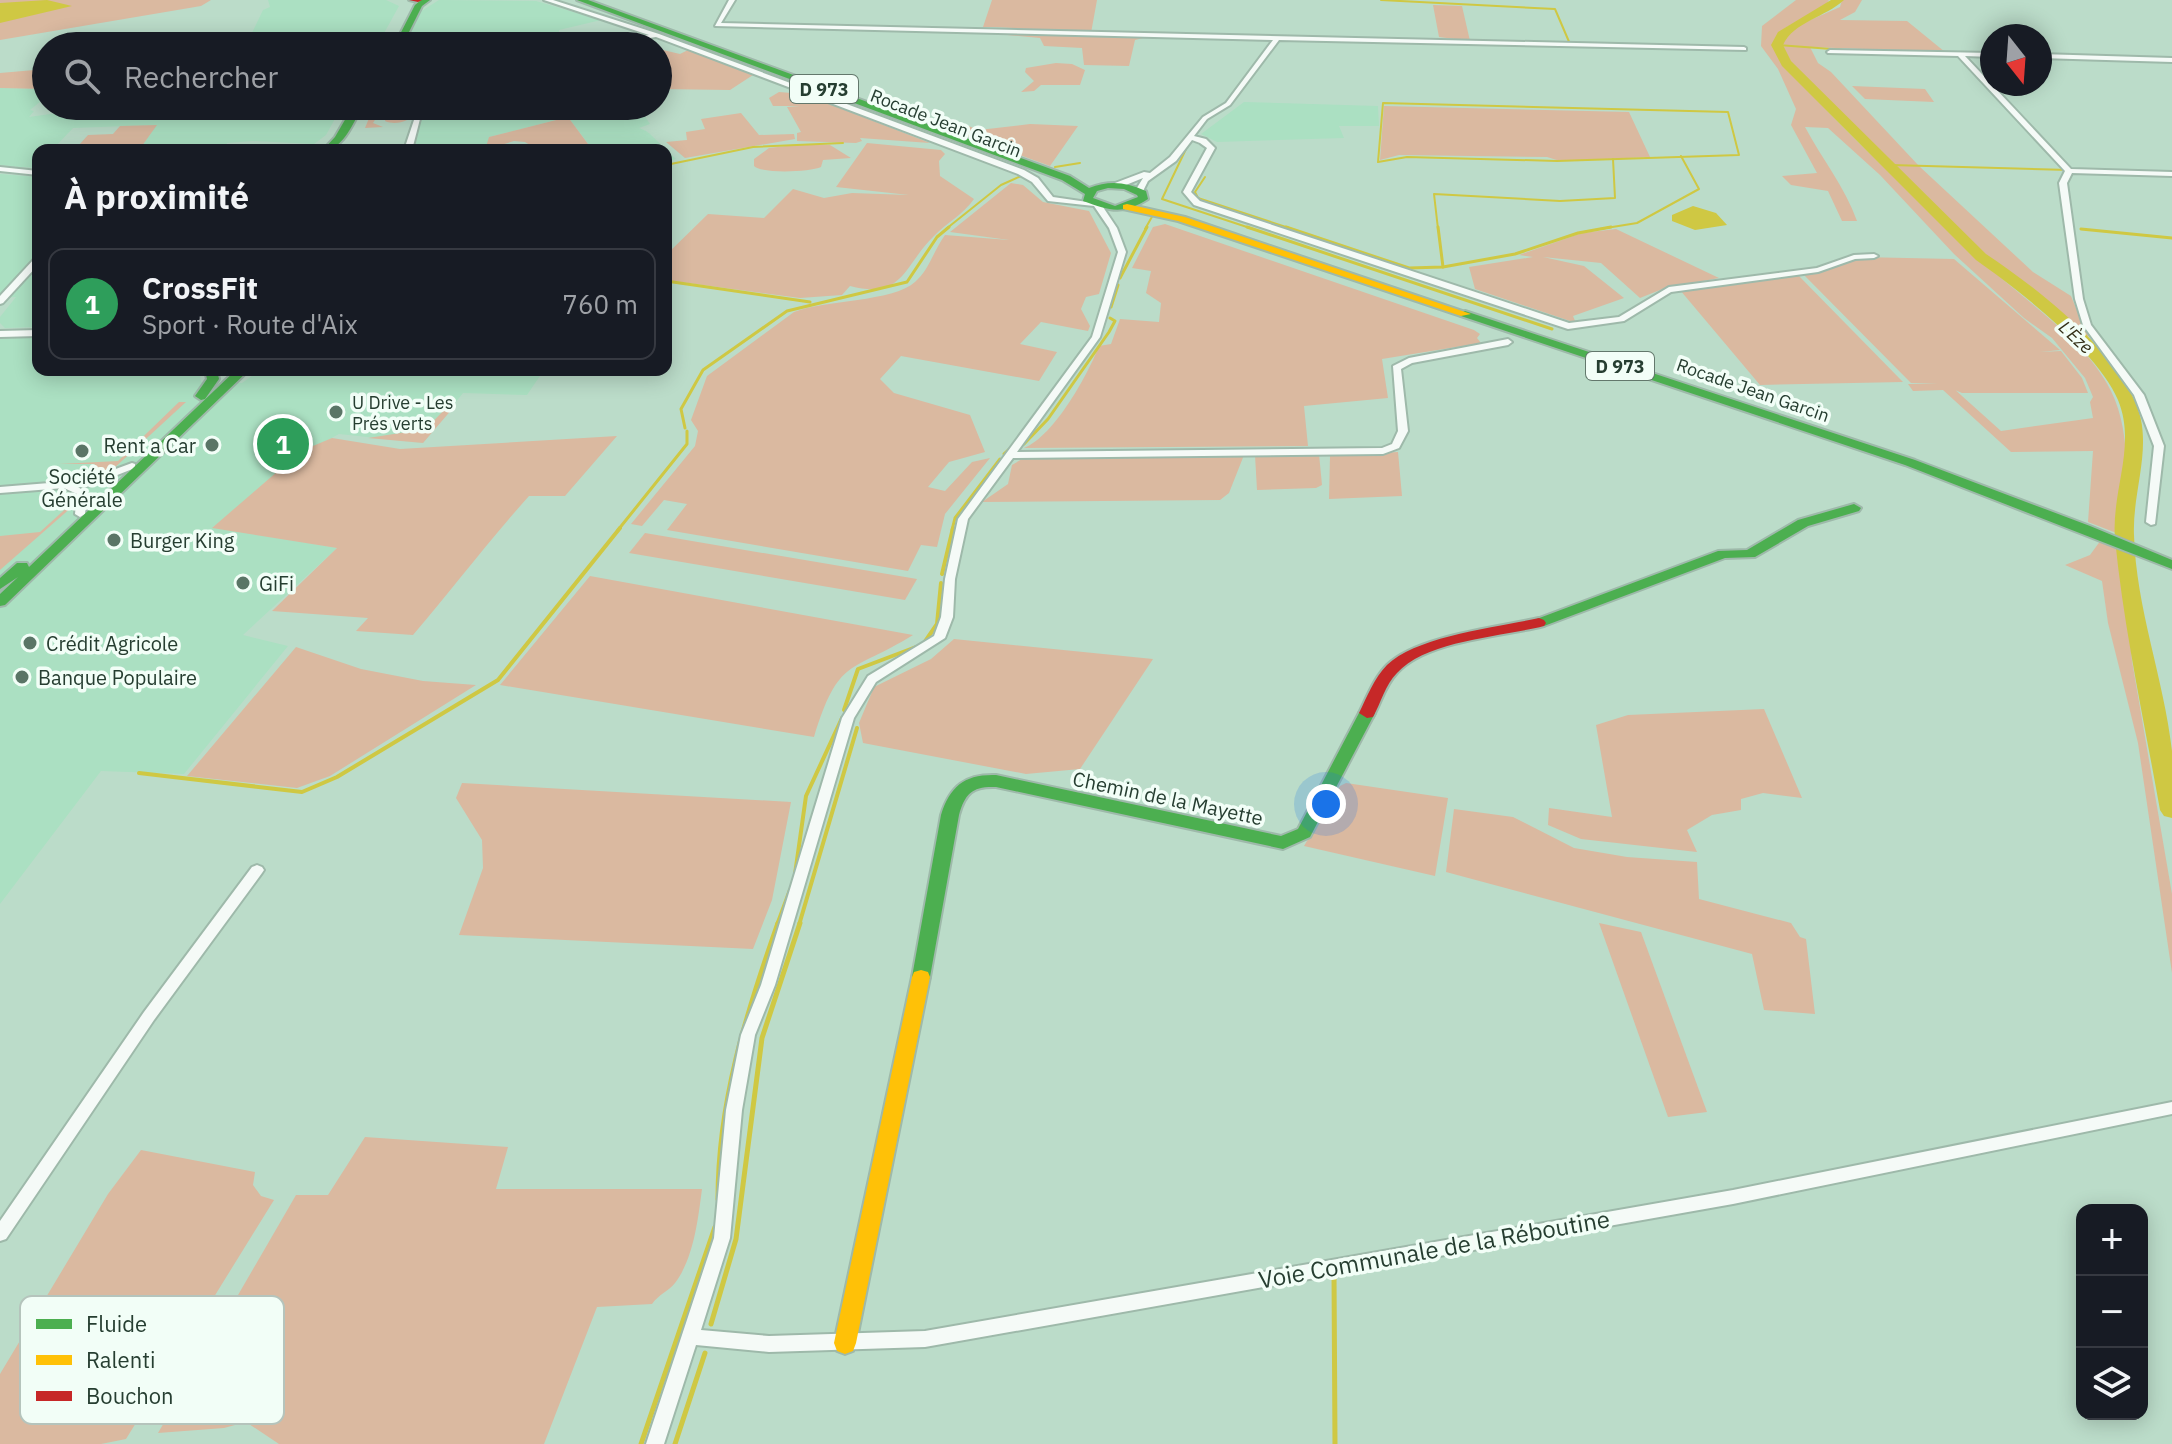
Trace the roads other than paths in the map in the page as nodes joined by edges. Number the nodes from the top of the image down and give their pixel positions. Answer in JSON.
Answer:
{"nodes":[{"id":1,"x":413,"y":0,"type":"edge"},
{"id":2,"x":426,"y":0,"type":"edge"},
{"id":3,"x":547,"y":0,"type":"edge"},
{"id":4,"x":581,"y":0,"type":"edge"},
{"id":5,"x":732,"y":0,"type":"edge"},
{"id":6,"x":396,"y":32,"type":"edge"},
{"id":7,"x":405,"y":32,"type":"edge"},
{"id":8,"x":648,"y":32,"type":"edge"},
{"id":9,"x":668,"y":32,"type":"edge"},
{"id":10,"x":672,"y":33,"type":"edge"},
{"id":11,"x":1277,"y":39,"type":"junction"},
{"id":12,"x":672,"y":41,"type":"edge"},
{"id":13,"x":1744,"y":49,"type":"dead end"},
{"id":14,"x":1830,"y":52,"type":"dead end"},
{"id":15,"x":1960,"y":55,"type":"junction"},
{"id":16,"x":1980,"y":55,"type":"edge"},
{"id":17,"x":2052,"y":56,"type":"edge"},
{"id":18,"x":2172,"y":60,"type":"edge"},
{"id":19,"x":350,"y":120,"type":"edge"},
{"id":20,"x":361,"y":120,"type":"edge"},
{"id":21,"x":416,"y":120,"type":"edge"},
{"id":22,"x":1189,"y":137,"type":"junction"},
{"id":23,"x":333,"y":144,"type":"edge"},
{"id":24,"x":353,"y":144,"type":"edge"},
{"id":25,"x":409,"y":144,"type":"edge"},
{"id":26,"x":1160,"y":167,"type":"junction"},
{"id":27,"x":0,"y":169,"type":"edge"},
{"id":28,"x":2069,"y":171,"type":"junction"},
{"id":29,"x":32,"y":172,"type":"edge"},
{"id":30,"x":2172,"y":174,"type":"edge"},
{"id":31,"x":1066,"y":178,"type":"junction"},
{"id":32,"x":1113,"y":185,"type":"junction"},
{"id":33,"x":1141,"y":195,"type":"junction"},
{"id":34,"x":1091,"y":199,"type":"junction"},
{"id":35,"x":1123,"y":208,"type":"junction"},
{"id":36,"x":1181,"y":219,"type":"junction"},
{"id":37,"x":1113,"y":228,"type":"junction"},
{"id":38,"x":1874,"y":256,"type":"dead end"},
{"id":39,"x":32,"y":266,"type":"edge"},
{"id":40,"x":0,"y":301,"type":"edge"},
{"id":41,"x":32,"y":333,"type":"edge"},
{"id":42,"x":0,"y":334,"type":"edge"},
{"id":43,"x":1508,"y":342,"type":"dead end"},
{"id":44,"x":212,"y":376,"type":"edge"},
{"id":45,"x":233,"y":376,"type":"edge"},
{"id":46,"x":1011,"y":455,"type":"junction"},
{"id":47,"x":132,"y":466,"type":"junction"},
{"id":48,"x":60,"y":486,"type":"junction"},
{"id":49,"x":0,"y":490,"type":"edge"},
{"id":50,"x":1854,"y":508,"type":"dead end"},
{"id":51,"x":80,"y":514,"type":"junction"},
{"id":52,"x":2151,"y":522,"type":"dead end"},
{"id":53,"x":2172,"y":565,"type":"edge"},
{"id":54,"x":0,"y":585,"type":"edge"},
{"id":55,"x":0,"y":602,"type":"edge"},
{"id":56,"x":257,"y":870,"type":"dead end"},
{"id":57,"x":2172,"y":1108,"type":"edge"},
{"id":58,"x":0,"y":1234,"type":"edge"},
{"id":59,"x":691,"y":1337,"type":"junction"},
{"id":60,"x":845,"y":1343,"type":"junction"},
{"id":61,"x":655,"y":1444,"type":"edge"}],
"edges":[{"from":1,"to":6,"type":"main road"},
{"from":2,"to":7,"type":"main road"},
{"from":3,"to":8,"type":"street","name":"Rocade Jean Garcin","number":"D 973"},
{"from":4,"to":9,"type":"main road","name":"Rocade Jean Garcin","number":"D 973"},
{"from":5,"to":11,"type":"street"},
{"from":10,"to":31,"type":"main road","name":"Rocade Jean Garcin","number":"D 973"},
{"from":11,"to":13,"type":"street"},
{"from":11,"to":22,"type":"street"},
{"from":12,"to":34,"type":"street","name":"Rocade Jean Garcin","number":"D 973"},
{"from":14,"to":15,"type":"street"},
{"from":15,"to":16,"type":"street"},
{"from":15,"to":28,"type":"street"},
{"from":17,"to":18,"type":"street"},
{"from":19,"to":23,"type":"main road"},
{"from":20,"to":24,"type":"main road"},
{"from":21,"to":25,"type":"street"},
{"from":22,"to":26,"type":"street"},
{"from":22,"to":38,"type":"street"},
{"from":26,"to":32,"type":"street"},
{"from":26,"to":33,"type":"street"},
{"from":27,"to":29,"type":"street"},
{"from":28,"to":30,"type":"street"},
{"from":28,"to":52,"type":"street"},
{"from":31,"to":32,"type":"main road","name":"Rocade Jean Garcin","number":"D 973"},
{"from":31,"to":34,"type":"main road","name":"Rocade Jean Garcin","number":"D 973"},
{"from":32,"to":33,"type":"main road","name":"Rocade Jean Garcin"},
{"from":32,"to":34,"type":"main road"},
{"from":33,"to":35,"type":"main road"},
{"from":33,"to":36,"type":"main road","name":"Rocade Jean Garcin","number":"D 973"},
{"from":34,"to":35,"type":"main road","name":"Rocade Jean Garcin"},
{"from":34,"to":37,"type":"street"},
{"from":35,"to":36,"type":"main road","name":"Rocade Jean Garcin","number":"D 973"},
{"from":35,"to":37,"type":"street"},
{"from":36,"to":53,"type":"main road","name":"Rocade Jean Garcin","number":"D 973"},
{"from":37,"to":46,"type":"street"},
{"from":39,"to":40,"type":"street"},
{"from":41,"to":42,"type":"street"},
{"from":43,"to":46,"type":"street"},
{"from":44,"to":47,"type":"main road"},
{"from":45,"to":55,"type":"main road"},
{"from":46,"to":59,"type":"street"},
{"from":47,"to":48,"type":"street"},
{"from":47,"to":51,"type":"main road"},
{"from":48,"to":49,"type":"street"},
{"from":48,"to":51,"type":"street"},
{"from":50,"to":60,"type":"main road","name":"Chemin de la Mayette"},
{"from":51,"to":54,"type":"main road"},
{"from":56,"to":58,"type":"street"},
{"from":57,"to":60,"type":"street","name":"Voie Communale de la Réboutine"},
{"from":59,"to":60,"type":"street","name":"Voie Communale de la Réboutine"},
{"from":59,"to":61,"type":"street"}]}
